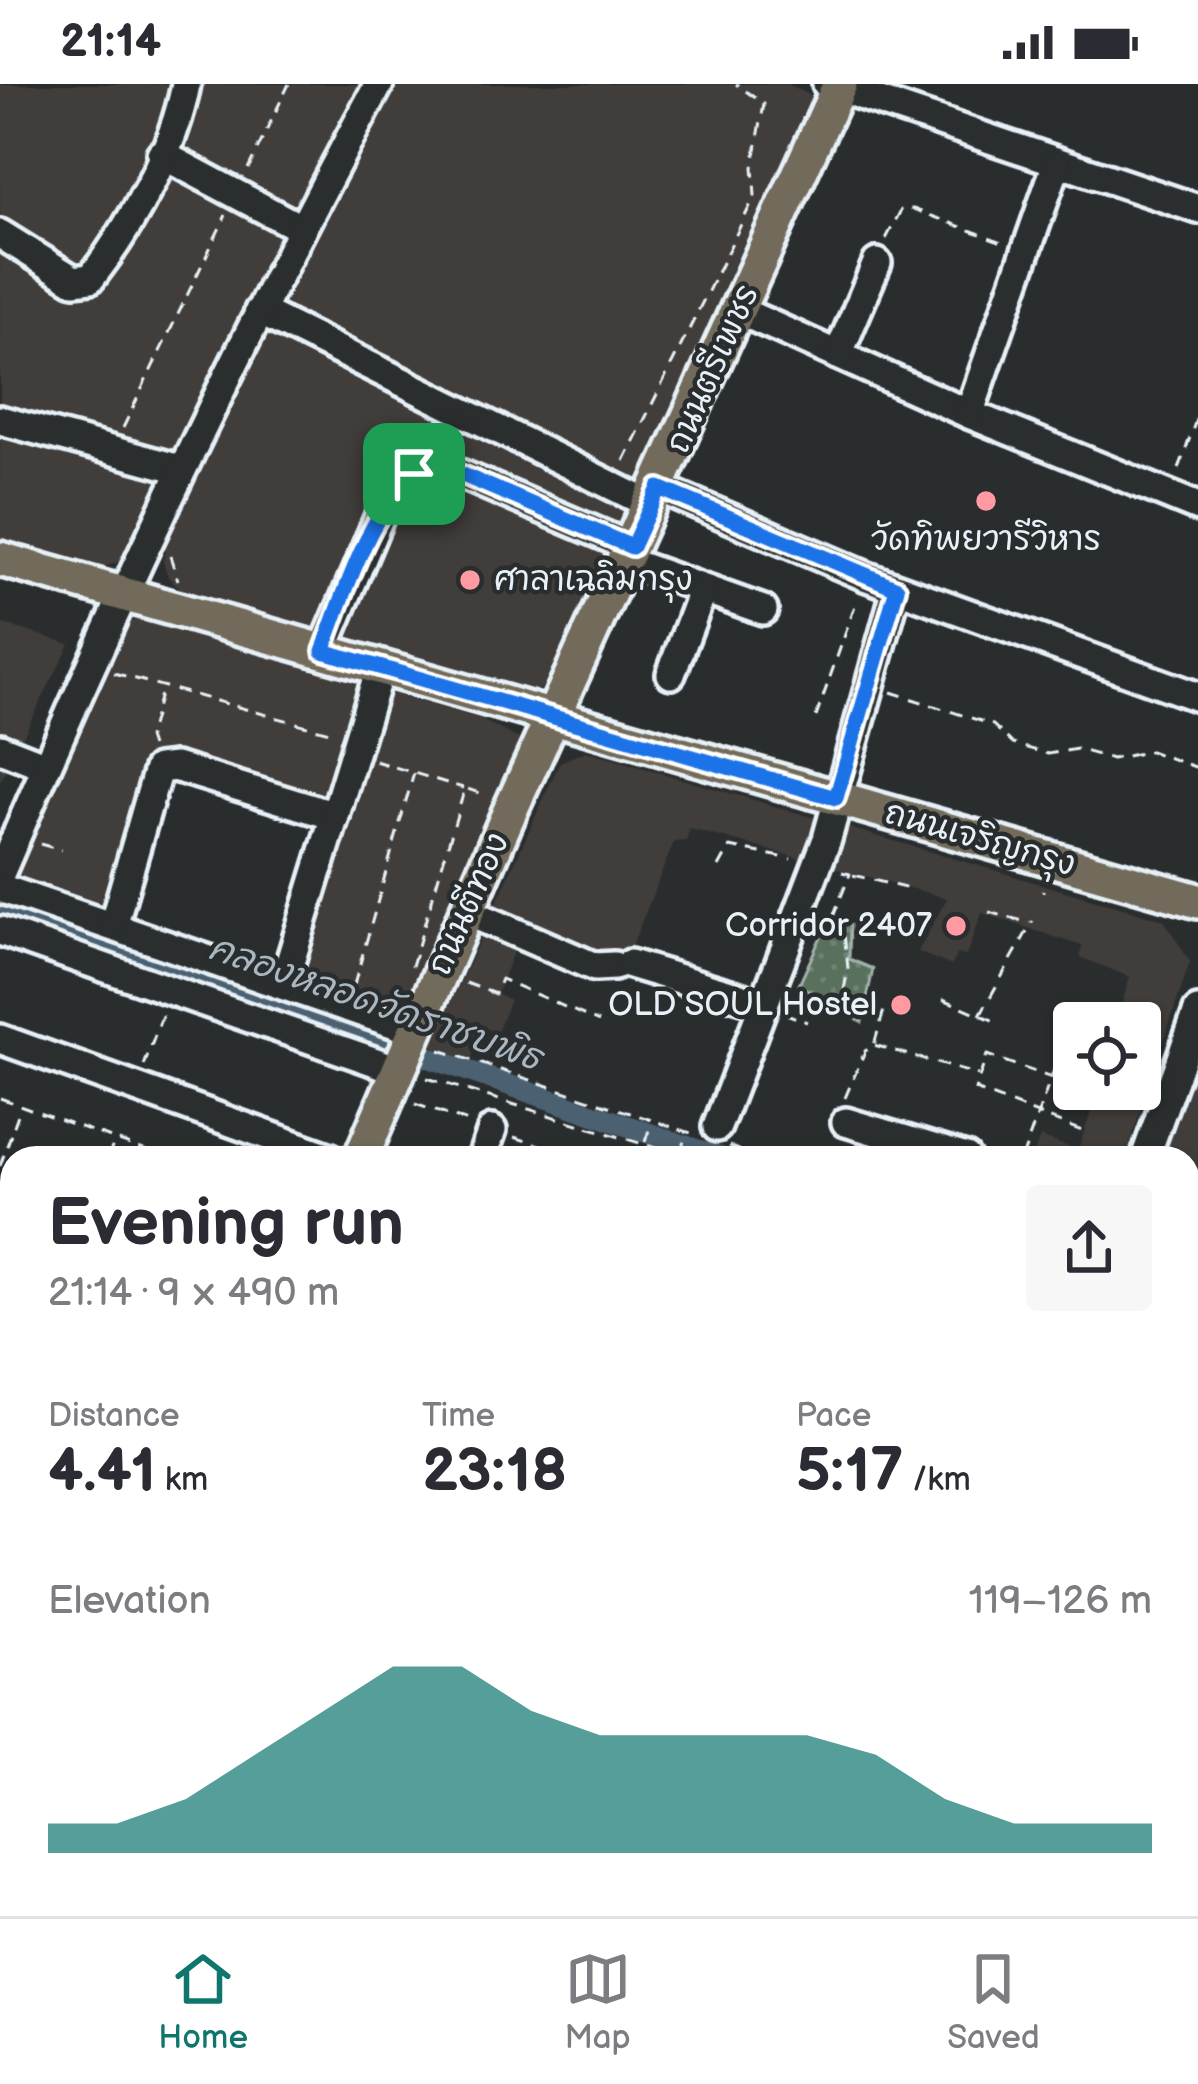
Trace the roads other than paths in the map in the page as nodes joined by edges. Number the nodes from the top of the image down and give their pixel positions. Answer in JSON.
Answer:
{"nodes":[{"id":1,"x":187,"y":84,"type":"edge"},
{"id":2,"x":379,"y":84,"type":"edge"},
{"id":3,"x":835,"y":86,"type":"edge"},
{"id":4,"x":161,"y":154,"type":"junction"},
{"id":5,"x":1057,"y":163,"type":"junction"},
{"id":6,"x":1198,"y":209,"type":"edge"},
{"id":7,"x":300,"y":228,"type":"junction"},
{"id":8,"x":0,"y":234,"type":"edge"},
{"id":9,"x":877,"y":263,"type":"road end"},
{"id":10,"x":259,"y":311,"type":"junction"},
{"id":11,"x":740,"y":311,"type":"junction"},
{"id":12,"x":838,"y":355,"type":"junction"},
{"id":13,"x":969,"y":414,"type":"junction"},
{"id":14,"x":0,"y":420,"type":"edge"},
{"id":15,"x":180,"y":469,"type":"junction"},
{"id":16,"x":655,"y":496,"type":"junction"},
{"id":17,"x":1198,"y":507,"type":"edge"},
{"id":18,"x":628,"y":554,"type":"junction"},
{"id":19,"x":0,"y":559,"type":"edge"},
{"id":20,"x":897,"y":588,"type":"junction"},
{"id":21,"x":703,"y":589,"type":"junction"},
{"id":22,"x":120,"y":593,"type":"junction"},
{"id":23,"x":763,"y":610,"type":"dead end"},
{"id":24,"x":323,"y":651,"type":"junction"},
{"id":25,"x":380,"y":668,"type":"junction"},
{"id":26,"x":671,"y":674,"type":"dead end"},
{"id":27,"x":1198,"y":697,"type":"edge"},
{"id":28,"x":554,"y":717,"type":"junction"},
{"id":29,"x":0,"y":748,"type":"edge"},
{"id":30,"x":46,"y":766,"type":"junction"},
{"id":31,"x":836,"y":798,"type":"junction"},
{"id":32,"x":334,"y":815,"type":"junction"},
{"id":33,"x":0,"y":874,"type":"edge"},
{"id":34,"x":0,"y":888,"type":"edge"},
{"id":35,"x":1198,"y":901,"type":"edge"},
{"id":36,"x":467,"y":912,"type":"junction"},
{"id":37,"x":113,"y":926,"type":"junction"},
{"id":38,"x":0,"y":931,"type":"edge"},
{"id":39,"x":284,"y":982,"type":"junction"},
{"id":40,"x":773,"y":1008,"type":"junction"},
{"id":41,"x":1198,"y":1011,"type":"edge"},
{"id":42,"x":0,"y":1039,"type":"edge"},
{"id":43,"x":413,"y":1055,"type":"junction"},
{"id":44,"x":846,"y":1122,"type":"dead end"},
{"id":45,"x":717,"y":1127,"type":"road end"},
{"id":46,"x":492,"y":1130,"type":"dead end"},
{"id":47,"x":299,"y":1146,"type":"edge"},
{"id":48,"x":367,"y":1146,"type":"edge"},
{"id":49,"x":486,"y":1146,"type":"edge"},
{"id":50,"x":926,"y":1146,"type":"edge"},
{"id":51,"x":1148,"y":1146,"type":"edge"}],
"edges":[{"from":1,"to":4,"type":"street"},
{"from":2,"to":7,"type":"street"},
{"from":3,"to":5,"type":"street"},
{"from":3,"to":11,"type":"main road","name":"ถนนตรีเพชร"},
{"from":4,"to":7,"type":"street"},
{"from":4,"to":8,"type":"street"},
{"from":5,"to":6,"type":"street"},
{"from":5,"to":13,"type":"street"},
{"from":7,"to":10,"type":"street"},
{"from":9,"to":12,"type":"street"},
{"from":10,"to":15,"type":"street"},
{"from":10,"to":16,"type":"street"},
{"from":11,"to":12,"type":"street"},
{"from":11,"to":16,"type":"main road","name":"ถนนตรีเพชร"},
{"from":12,"to":13,"type":"street"},
{"from":13,"to":17,"type":"street"},
{"from":14,"to":15,"type":"street"},
{"from":15,"to":22,"type":"street"},
{"from":16,"to":18,"type":"main road","name":"ถนนตรีเพชร"},
{"from":16,"to":20,"type":"street"},
{"from":18,"to":21,"type":"street"},
{"from":18,"to":24,"type":"street"},
{"from":18,"to":28,"type":"main road","name":"ถนนตรีเพชร"},
{"from":19,"to":22,"type":"main road","name":"ถนนเจริญกรุง"},
{"from":20,"to":27,"type":"street"},
{"from":20,"to":31,"type":"street"},
{"from":21,"to":23,"type":"street"},
{"from":21,"to":26,"type":"street"},
{"from":22,"to":24,"type":"main road","name":"ถนนเจริญกรุง"},
{"from":22,"to":30,"type":"street"},
{"from":24,"to":25,"type":"main road","name":"ถนนเจริญกรุง"},
{"from":25,"to":28,"type":"main road","name":"ถนนเจริญกรุง"},
{"from":25,"to":32,"type":"street"},
{"from":28,"to":31,"type":"main road","name":"ถนนเจริญกรุง"},
{"from":28,"to":36,"type":"main road","name":"ถนนตีทอง"},
{"from":29,"to":30,"type":"street"},
{"from":30,"to":33,"type":"street"},
{"from":31,"to":35,"type":"main road","name":"ถนนเจริญกรุง"},
{"from":31,"to":40,"type":"street"},
{"from":32,"to":37,"type":"street"},
{"from":32,"to":39,"type":"street"},
{"from":34,"to":37,"type":"street"},
{"from":36,"to":40,"type":"street"},
{"from":36,"to":43,"type":"main road","name":"ถนนตีทอง"},
{"from":37,"to":39,"type":"street"},
{"from":38,"to":43,"type":"street"},
{"from":39,"to":43,"type":"street"},
{"from":40,"to":45,"type":"street"},
{"from":41,"to":51,"type":"street"},
{"from":42,"to":47,"type":"street"},
{"from":43,"to":48,"type":"main road","name":"ถนนตีทอง"},
{"from":44,"to":50,"type":"street"},
{"from":46,"to":49,"type":"street"}]}
